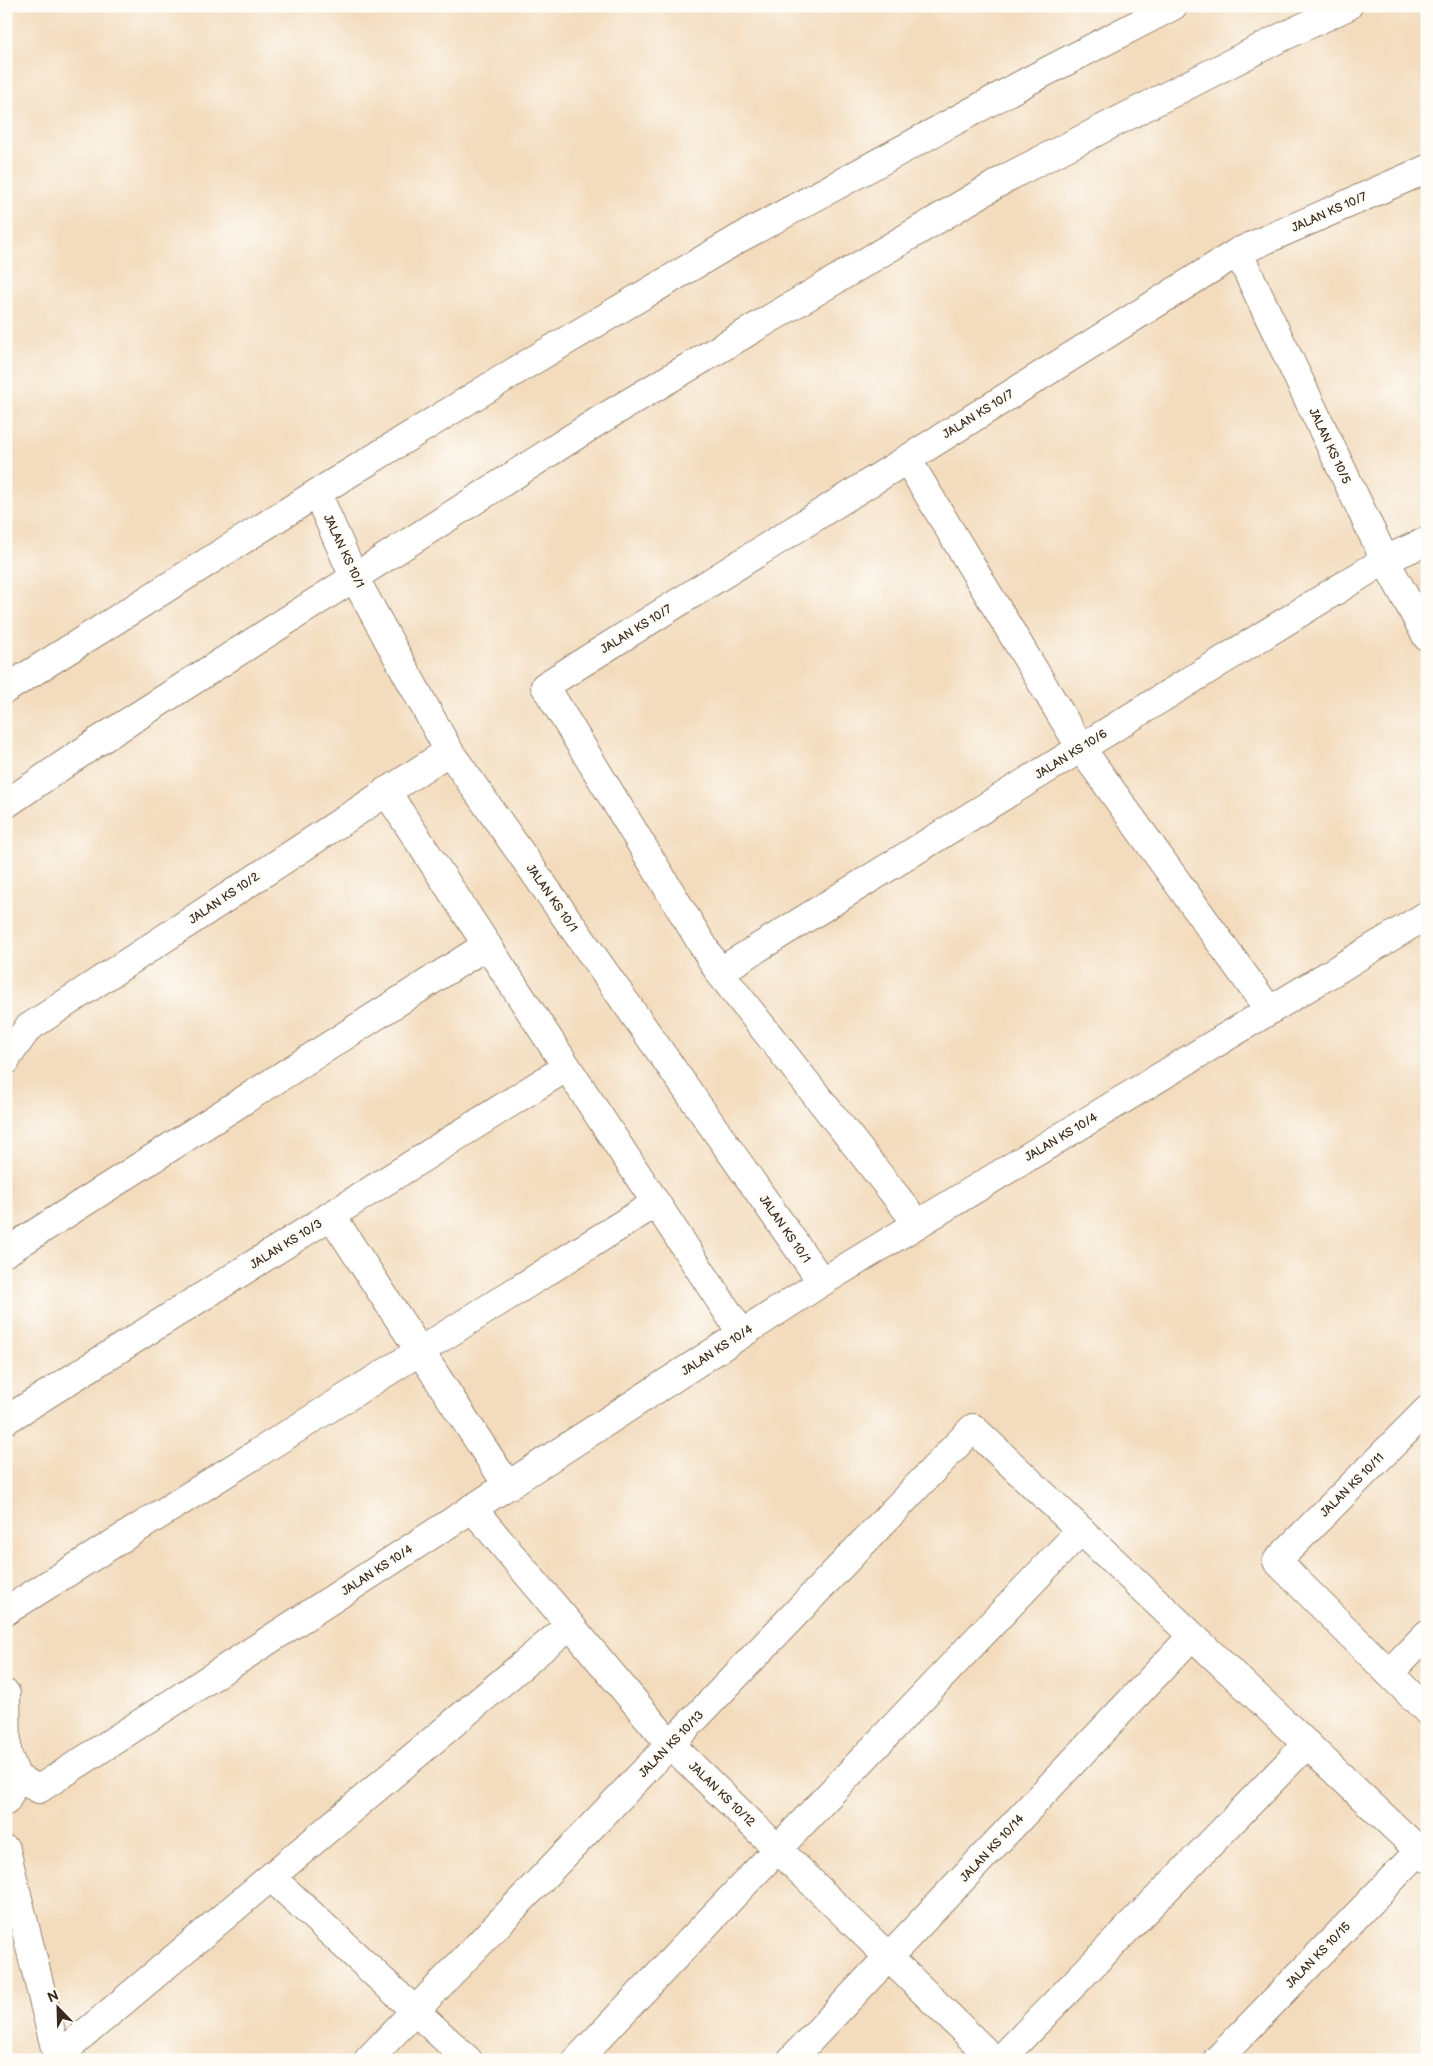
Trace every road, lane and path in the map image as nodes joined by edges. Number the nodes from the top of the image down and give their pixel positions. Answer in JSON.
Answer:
{"nodes":[{"id":1,"x":1173,"y":6,"type":"edge"},
{"id":2,"x":1348,"y":6,"type":"edge"},
{"id":3,"x":1427,"y":169,"type":"edge"},
{"id":4,"x":1238,"y":252,"type":"junction"},
{"id":5,"x":907,"y":459,"type":"junction"},
{"id":6,"x":317,"y":493,"type":"junction"},
{"id":7,"x":1427,"y":541,"type":"edge"},
{"id":8,"x":1385,"y":560,"type":"junction"},
{"id":9,"x":354,"y":577,"type":"junction"},
{"id":10,"x":1427,"y":637,"type":"edge"},
{"id":11,"x":6,"y":689,"type":"edge"},
{"id":12,"x":1081,"y":748,"type":"junction"},
{"id":13,"x":449,"y":750,"type":"junction"},
{"id":14,"x":386,"y":791,"type":"junction"},
{"id":15,"x":6,"y":804,"type":"edge"},
{"id":16,"x":1427,"y":915,"type":"edge"},
{"id":17,"x":487,"y":945,"type":"junction"},
{"id":18,"x":719,"y":972,"type":"junction"},
{"id":19,"x":1269,"y":1010,"type":"junction"},
{"id":20,"x":7,"y":1058,"type":"edge"},
{"id":21,"x":566,"y":1067,"type":"junction"},
{"id":22,"x":656,"y":1203,"type":"junction"},
{"id":23,"x":331,"y":1215,"type":"junction"},
{"id":24,"x":918,"y":1224,"type":"junction"},
{"id":25,"x":6,"y":1252,"type":"edge"},
{"id":26,"x":822,"y":1282,"type":"junction"},
{"id":27,"x":742,"y":1334,"type":"junction"},
{"id":28,"x":420,"y":1351,"type":"junction"},
{"id":29,"x":1427,"y":1410,"type":"edge"},
{"id":30,"x":6,"y":1420,"type":"edge"},
{"id":31,"x":508,"y":1486,"type":"junction"},
{"id":32,"x":472,"y":1508,"type":"junction"},
{"id":33,"x":1082,"y":1530,"type":"junction"},
{"id":34,"x":6,"y":1611,"type":"edge"},
{"id":35,"x":570,"y":1625,"type":"junction"},
{"id":36,"x":1427,"y":1634,"type":"edge"},
{"id":37,"x":1192,"y":1636,"type":"junction"},
{"id":38,"x":1389,"y":1672,"type":"junction"},
{"id":39,"x":6,"y":1694,"type":"edge"},
{"id":40,"x":1427,"y":1710,"type":"edge"},
{"id":41,"x":670,"y":1744,"type":"junction"},
{"id":42,"x":1307,"y":1744,"type":"junction"},
{"id":43,"x":12,"y":1789,"type":"edge"},
{"id":44,"x":778,"y":1849,"type":"junction"},
{"id":45,"x":6,"y":1850,"type":"edge"},
{"id":46,"x":1423,"y":1854,"type":"edge"},
{"id":47,"x":271,"y":1877,"type":"junction"},
{"id":48,"x":888,"y":1957,"type":"junction"},
{"id":49,"x":415,"y":2011,"type":"junction"},
{"id":50,"x":58,"y":2059,"type":"edge"},
{"id":51,"x":368,"y":2060,"type":"edge"},
{"id":52,"x":468,"y":2060,"type":"edge"},
{"id":53,"x":577,"y":2060,"type":"edge"},
{"id":54,"x":791,"y":2060,"type":"edge"},
{"id":55,"x":994,"y":2060,"type":"edge"},
{"id":56,"x":1000,"y":2060,"type":"edge"},
{"id":57,"x":1217,"y":2060,"type":"edge"}],
"edges":[{"from":1,"to":6,"type":"street"},
{"from":2,"to":9,"type":"street"},
{"from":3,"to":4,"type":"street","name":"JALAN KS 10/7"},
{"from":4,"to":5,"type":"street","name":"JALAN KS 10/7"},
{"from":4,"to":8,"type":"street","name":"JALAN KS 10/5"},
{"from":5,"to":12,"type":"street"},
{"from":5,"to":18,"type":"street","name":"JALAN KS 10/7"},
{"from":6,"to":9,"type":"street","name":"JALAN KS 10/1"},
{"from":6,"to":11,"type":"street"},
{"from":7,"to":8,"type":"street","name":"JALAN KS 10/6"},
{"from":8,"to":10,"type":"street","name":"JALAN KS 10/5"},
{"from":8,"to":12,"type":"street","name":"JALAN KS 10/6"},
{"from":9,"to":13,"type":"street","name":"JALAN KS 10/1"},
{"from":9,"to":15,"type":"street"},
{"from":12,"to":18,"type":"street","name":"JALAN KS 10/6"},
{"from":12,"to":19,"type":"street"},
{"from":13,"to":14,"type":"street","name":"JALAN KS 10/2"},
{"from":13,"to":26,"type":"street","name":"JALAN KS 10/1"},
{"from":14,"to":17,"type":"street"},
{"from":14,"to":20,"type":"street","name":"JALAN KS 10/2"},
{"from":16,"to":19,"type":"street","name":"JALAN KS 10/4"},
{"from":17,"to":21,"type":"street"},
{"from":17,"to":25,"type":"street"},
{"from":18,"to":24,"type":"street"},
{"from":19,"to":24,"type":"street","name":"JALAN KS 10/4"},
{"from":21,"to":22,"type":"street"},
{"from":21,"to":23,"type":"street","name":"JALAN KS 10/3"},
{"from":22,"to":27,"type":"street"},
{"from":22,"to":28,"type":"street"},
{"from":23,"to":28,"type":"street"},
{"from":23,"to":30,"type":"street","name":"JALAN KS 10/3"},
{"from":24,"to":26,"type":"street","name":"JALAN KS 10/4"},
{"from":26,"to":27,"type":"street","name":"JALAN KS 10/4"},
{"from":27,"to":31,"type":"street","name":"JALAN KS 10/4"},
{"from":28,"to":31,"type":"street"},
{"from":28,"to":34,"type":"street"},
{"from":29,"to":38,"type":"street","name":"JALAN KS 10/11"},
{"from":31,"to":32,"type":"street","name":"JALAN KS 10/4"},
{"from":32,"to":35,"type":"street","name":"JALAN KS 10/12"},
{"from":32,"to":43,"type":"street","name":"JALAN KS 10/4"},
{"from":33,"to":37,"type":"street"},
{"from":33,"to":41,"type":"street","name":"JALAN KS 10/13"},
{"from":33,"to":44,"type":"street"},
{"from":35,"to":41,"type":"street","name":"JALAN KS 10/12"},
{"from":35,"to":47,"type":"street"},
{"from":36,"to":38,"type":"street"},
{"from":37,"to":42,"type":"street"},
{"from":37,"to":48,"type":"street","name":"JALAN KS 10/14"},
{"from":38,"to":40,"type":"street"},
{"from":39,"to":43,"type":"street"},
{"from":41,"to":44,"type":"street","name":"JALAN KS 10/12"},
{"from":41,"to":49,"type":"street","name":"JALAN KS 10/13"},
{"from":42,"to":46,"type":"street"},
{"from":42,"to":56,"type":"street"},
{"from":44,"to":48,"type":"street","name":"JALAN KS 10/12"},
{"from":44,"to":53,"type":"street"},
{"from":45,"to":50,"type":"street"},
{"from":46,"to":57,"type":"street","name":"JALAN KS 10/15"},
{"from":47,"to":49,"type":"street"},
{"from":47,"to":50,"type":"street"},
{"from":48,"to":54,"type":"street","name":"JALAN KS 10/14"},
{"from":48,"to":55,"type":"street","name":"JALAN KS 10/12"},
{"from":49,"to":51,"type":"street","name":"JALAN KS 10/13"},
{"from":49,"to":52,"type":"street"}]}
